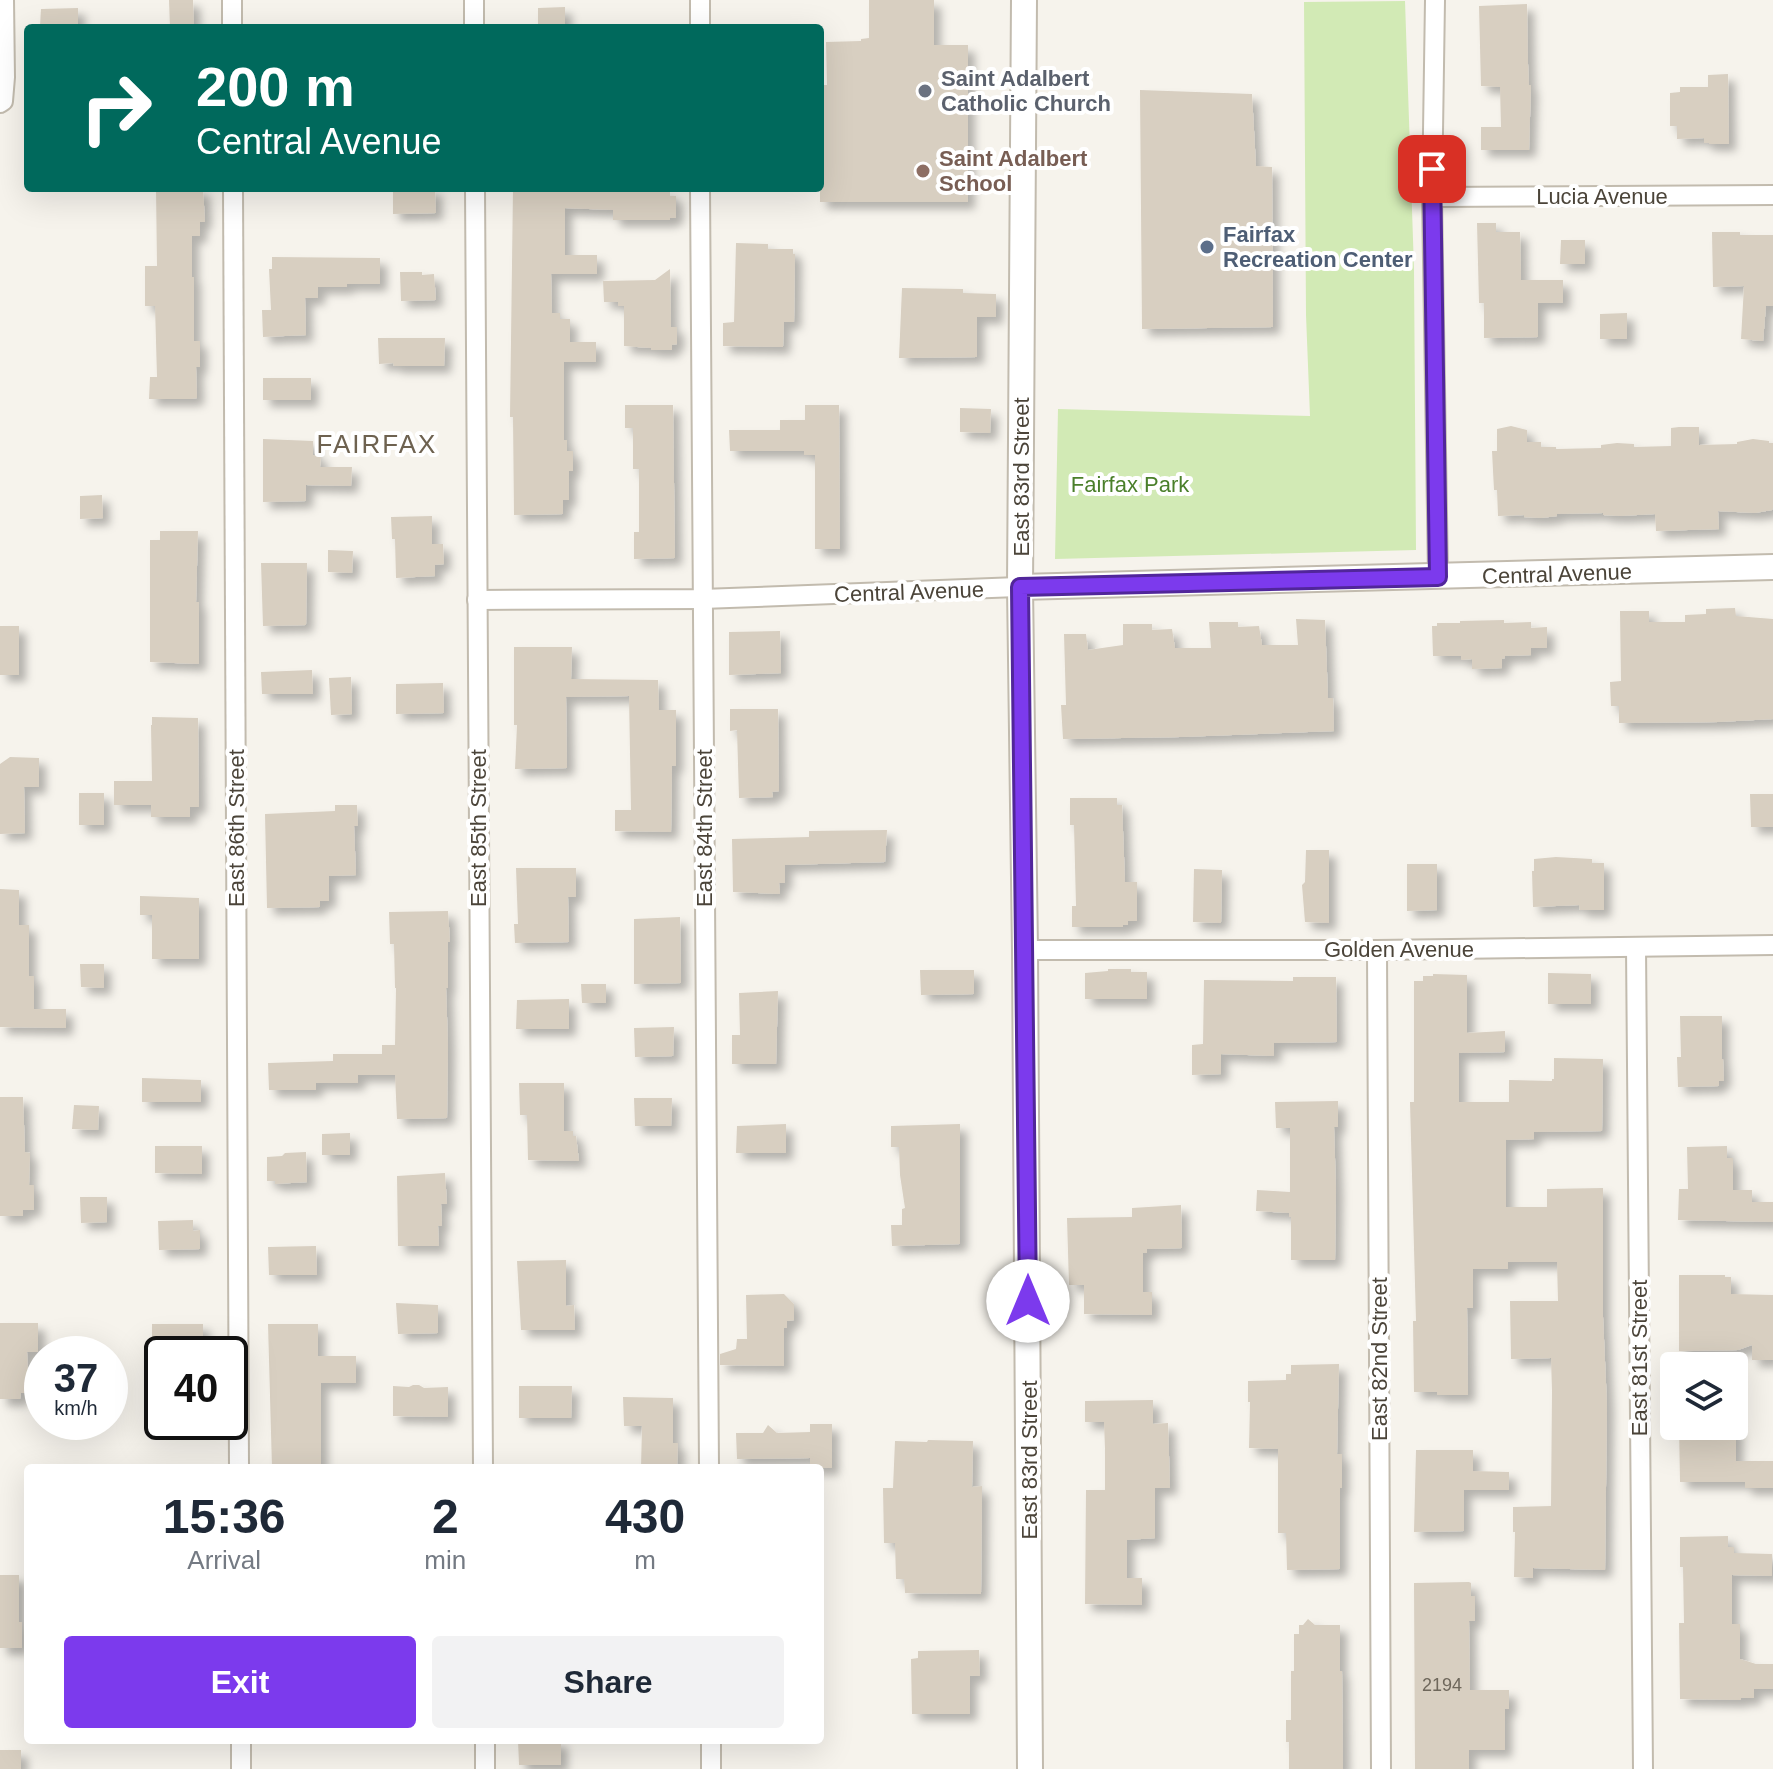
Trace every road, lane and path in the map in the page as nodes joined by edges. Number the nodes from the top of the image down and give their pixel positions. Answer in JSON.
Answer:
{"nodes":[{"id":1,"x":4,"y":0,"type":"edge"},
{"id":2,"x":232,"y":0,"type":"edge"},
{"id":3,"x":474,"y":0,"type":"edge"},
{"id":4,"x":700,"y":0,"type":"edge"},
{"id":5,"x":1024,"y":0,"type":"edge"},
{"id":6,"x":1435,"y":0,"type":"edge"},
{"id":7,"x":232,"y":24,"type":"edge"},
{"id":8,"x":474,"y":24,"type":"edge"},
{"id":9,"x":700,"y":24,"type":"edge"},
{"id":10,"x":0,"y":103,"type":"edge"},
{"id":11,"x":233,"y":192,"type":"edge"},
{"id":12,"x":475,"y":192,"type":"edge"},
{"id":13,"x":700,"y":192,"type":"edge"},
{"id":14,"x":1773,"y":195,"type":"edge"},
{"id":15,"x":1432,"y":197,"type":"junction"},
{"id":16,"x":1773,"y":567,"type":"edge"},
{"id":17,"x":1438,"y":577,"type":"junction"},
{"id":18,"x":1020,"y":587,"type":"junction"},
{"id":19,"x":702,"y":599,"type":"junction"},
{"id":20,"x":477,"y":600,"type":"junction"},
{"id":21,"x":1773,"y":945,"type":"edge"},
{"id":22,"x":1636,"y":947,"type":"junction"},
{"id":23,"x":1025,"y":950,"type":"junction"},
{"id":24,"x":1377,"y":950,"type":"junction"},
{"id":25,"x":239,"y":1464,"type":"edge"},
{"id":26,"x":483,"y":1464,"type":"edge"},
{"id":27,"x":709,"y":1464,"type":"edge"},
{"id":28,"x":241,"y":1744,"type":"edge"},
{"id":29,"x":485,"y":1744,"type":"edge"},
{"id":30,"x":711,"y":1744,"type":"edge"},
{"id":31,"x":241,"y":1769,"type":"edge"},
{"id":32,"x":485,"y":1769,"type":"edge"},
{"id":33,"x":711,"y":1769,"type":"edge"},
{"id":34,"x":1030,"y":1769,"type":"edge"},
{"id":35,"x":1381,"y":1769,"type":"edge"},
{"id":36,"x":1643,"y":1769,"type":"edge"}],
"edges":[{"from":1,"to":10,"type":"street"},
{"from":2,"to":7,"type":"street"},
{"from":3,"to":8,"type":"street"},
{"from":4,"to":9,"type":"street"},
{"from":5,"to":18,"type":"street","name":"East 83rd Street"},
{"from":6,"to":15,"type":"street"},
{"from":11,"to":25,"type":"street","name":"East 86th Street"},
{"from":12,"to":20,"type":"street","name":"East 85th Street"},
{"from":13,"to":19,"type":"street","name":"East 84th Street"},
{"from":14,"to":15,"type":"street","name":"Lucia Avenue"},
{"from":15,"to":17,"type":"street"},
{"from":16,"to":17,"type":"street","name":"Central Avenue"},
{"from":17,"to":18,"type":"street","name":"Central Avenue"},
{"from":18,"to":19,"type":"street","name":"Central Avenue"},
{"from":18,"to":23,"type":"street","name":"East 83rd Street"},
{"from":19,"to":20,"type":"street","name":"Central Avenue"},
{"from":19,"to":27,"type":"street","name":"East 84th Street"},
{"from":20,"to":26,"type":"street","name":"East 85th Street"},
{"from":21,"to":22,"type":"street","name":"Golden Avenue"},
{"from":22,"to":24,"type":"street","name":"Golden Avenue"},
{"from":22,"to":36,"type":"street","name":"East 81st Street"},
{"from":23,"to":24,"type":"street","name":"Golden Avenue"},
{"from":23,"to":34,"type":"street","name":"East 83rd Street"},
{"from":24,"to":35,"type":"street","name":"East 82nd Street"},
{"from":28,"to":31,"type":"street"},
{"from":29,"to":32,"type":"street"},
{"from":30,"to":33,"type":"street"}]}
